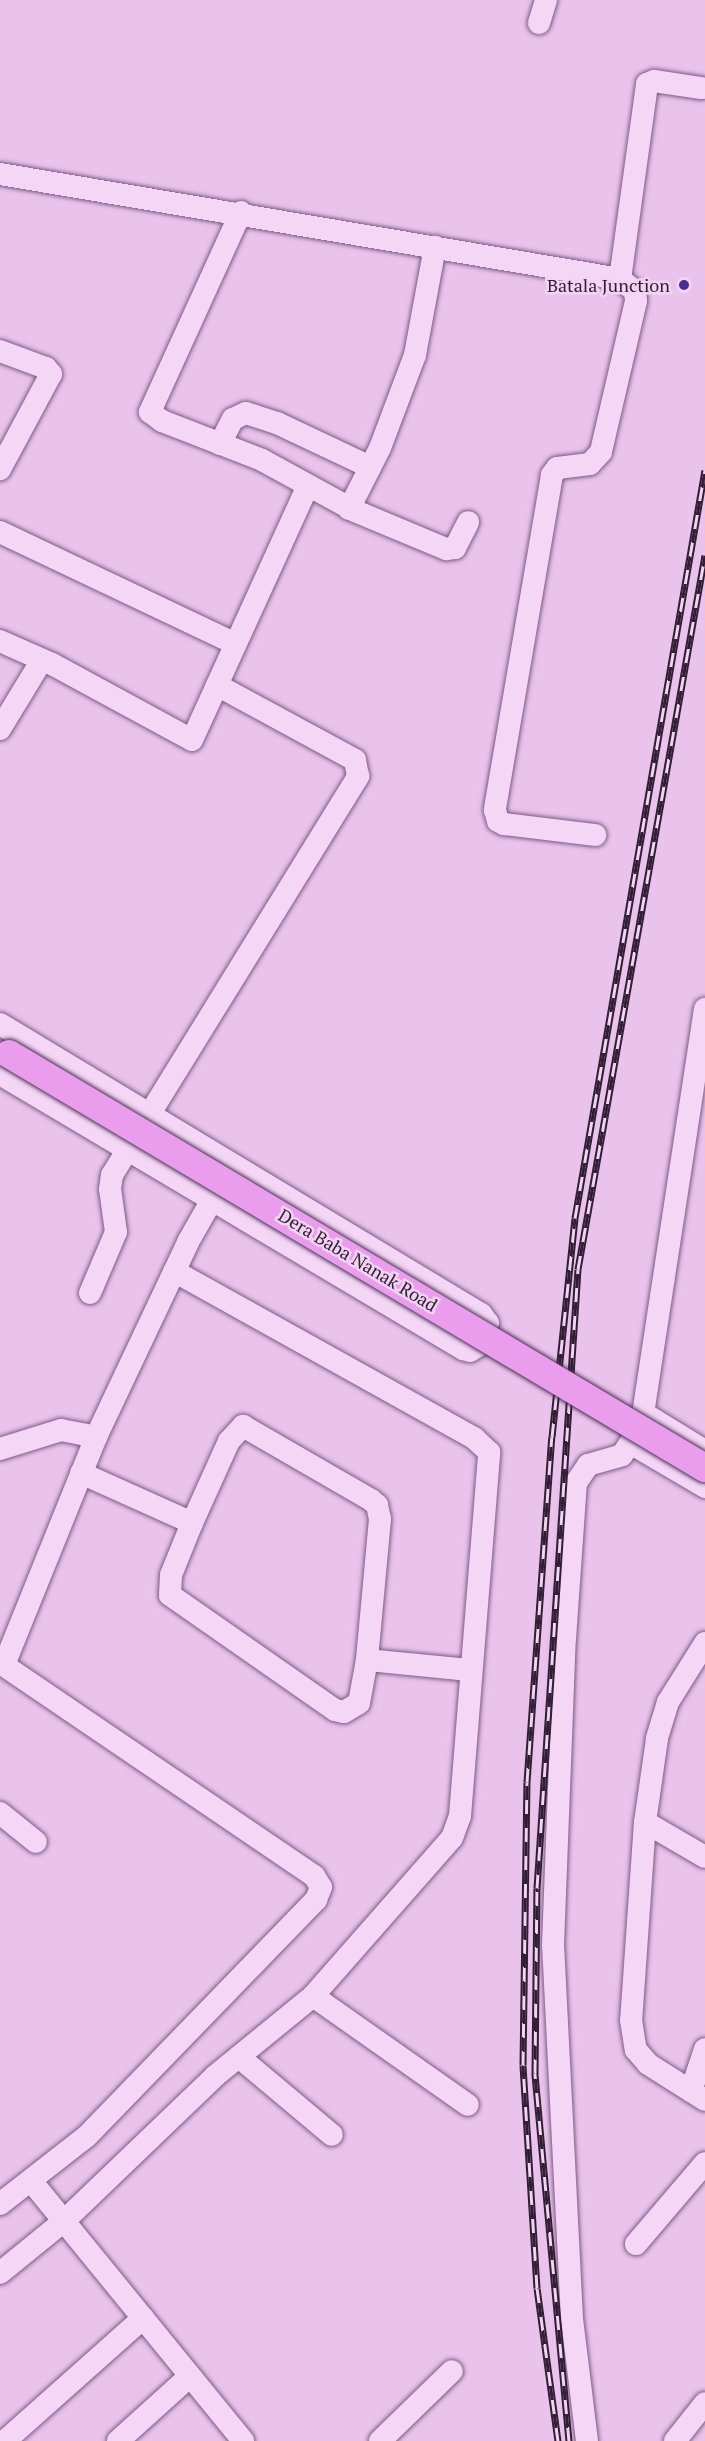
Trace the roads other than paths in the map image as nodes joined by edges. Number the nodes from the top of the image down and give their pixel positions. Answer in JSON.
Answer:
{"nodes":[{"id":1,"x":546,"y":0,"type":"edge"},
{"id":2,"x":539,"y":23,"type":"dead end"},
{"id":3,"x":701,"y":88,"type":"dead end"},
{"id":4,"x":0,"y":174,"type":"edge"},
{"id":5,"x":242,"y":213,"type":"junction"},
{"id":6,"x":435,"y":247,"type":"junction"},
{"id":7,"x":620,"y":279,"type":"junction"},
{"id":8,"x":0,"y":351,"type":"edge"},
{"id":9,"x":220,"y":444,"type":"junction"},
{"id":10,"x":370,"y":467,"type":"junction"},
{"id":11,"x":0,"y":469,"type":"edge"},
{"id":12,"x":308,"y":486,"type":"junction"},
{"id":13,"x":349,"y":509,"type":"junction"},
{"id":14,"x":468,"y":522,"type":"dead end"},
{"id":15,"x":0,"y":532,"type":"edge"},
{"id":16,"x":0,"y":641,"type":"edge"},
{"id":17,"x":234,"y":643,"type":"junction"},
{"id":18,"x":42,"y":660,"type":"junction"},
{"id":19,"x":217,"y":685,"type":"junction"},
{"id":20,"x":0,"y":729,"type":"edge"},
{"id":21,"x":595,"y":835,"type":"dead end"},
{"id":22,"x":705,"y":1009,"type":"edge"},
{"id":23,"x":0,"y":1024,"type":"edge"},
{"id":24,"x":4,"y":1064,"type":"edge"},
{"id":25,"x":149,"y":1114,"type":"junction"},
{"id":26,"x":128,"y":1150,"type":"junction"},
{"id":27,"x":212,"y":1200,"type":"junction"},
{"id":28,"x":174,"y":1271,"type":"junction"},
{"id":29,"x":90,"y":1293,"type":"dead end"},
{"id":30,"x":643,"y":1413,"type":"junction"},
{"id":31,"x":96,"y":1437,"type":"junction"},
{"id":32,"x":632,"y":1443,"type":"junction"},
{"id":33,"x":0,"y":1449,"type":"edge"},
{"id":34,"x":705,"y":1451,"type":"edge"},
{"id":35,"x":705,"y":1468,"type":"edge"},
{"id":36,"x":81,"y":1473,"type":"junction"},
{"id":37,"x":705,"y":1487,"type":"edge"},
{"id":38,"x":192,"y":1523,"type":"junction"},
{"id":39,"x":705,"y":1643,"type":"edge"},
{"id":40,"x":367,"y":1660,"type":"junction"},
{"id":41,"x":2,"y":1669,"type":"edge"},
{"id":42,"x":469,"y":1670,"type":"junction"},
{"id":43,"x":0,"y":1813,"type":"edge"},
{"id":44,"x":645,"y":1822,"type":"junction"},
{"id":45,"x":36,"y":1842,"type":"dead end"},
{"id":46,"x":705,"y":1857,"type":"edge"},
{"id":47,"x":313,"y":1996,"type":"junction"},
{"id":48,"x":705,"y":2049,"type":"edge"},
{"id":49,"x":239,"y":2057,"type":"junction"},
{"id":50,"x":698,"y":2096,"type":"edge"},
{"id":51,"x":468,"y":2105,"type":"dead end"},
{"id":52,"x":332,"y":2135,"type":"dead end"},
{"id":53,"x":705,"y":2163,"type":"edge"},
{"id":54,"x":32,"y":2182,"type":"junction"},
{"id":55,"x":0,"y":2204,"type":"edge"},
{"id":56,"x":64,"y":2221,"type":"junction"},
{"id":57,"x":636,"y":2244,"type":"dead end"},
{"id":58,"x":0,"y":2273,"type":"edge"},
{"id":59,"x":143,"y":2318,"type":"junction"},
{"id":60,"x":452,"y":2372,"type":"dead end"},
{"id":61,"x":190,"y":2376,"type":"junction"},
{"id":62,"x":705,"y":2403,"type":"edge"},
{"id":63,"x":5,"y":2441,"type":"edge"},
{"id":64,"x":118,"y":2441,"type":"edge"},
{"id":65,"x":243,"y":2441,"type":"edge"},
{"id":66,"x":380,"y":2441,"type":"edge"},
{"id":67,"x":587,"y":2441,"type":"edge"},
{"id":68,"x":675,"y":2441,"type":"edge"}],
"edges":[{"from":1,"to":2,"type":"street"},
{"from":3,"to":7,"type":"street"},
{"from":4,"to":5,"type":"street"},
{"from":5,"to":6,"type":"street"},
{"from":5,"to":9,"type":"street"},
{"from":6,"to":7,"type":"street"},
{"from":6,"to":10,"type":"street"},
{"from":7,"to":21,"type":"street"},
{"from":8,"to":11,"type":"street"},
{"from":9,"to":10,"type":"street"},
{"from":9,"to":12,"type":"street"},
{"from":10,"to":13,"type":"street"},
{"from":12,"to":13,"type":"street"},
{"from":12,"to":17,"type":"street"},
{"from":13,"to":14,"type":"street"},
{"from":15,"to":17,"type":"street"},
{"from":16,"to":18,"type":"street"},
{"from":17,"to":19,"type":"street"},
{"from":18,"to":19,"type":"street"},
{"from":18,"to":20,"type":"street"},
{"from":19,"to":25,"type":"street"},
{"from":22,"to":30,"type":"street"},
{"from":23,"to":25,"type":"street"},
{"from":24,"to":26,"type":"street"},
{"from":24,"to":35,"type":"main road","name":"Dera Baba Nanak Road","bridge":true},
{"from":25,"to":26,"type":"street"},
{"from":25,"to":27,"type":"street"},
{"from":26,"to":27,"type":"street"},
{"from":26,"to":29,"type":"street"},
{"from":27,"to":28,"type":"street"},
{"from":28,"to":31,"type":"street"},
{"from":28,"to":42,"type":"street"},
{"from":30,"to":32,"type":"street"},
{"from":30,"to":34,"type":"street"},
{"from":31,"to":33,"type":"street"},
{"from":31,"to":36,"type":"street"},
{"from":32,"to":37,"type":"street"},
{"from":32,"to":67,"type":"street"},
{"from":36,"to":38,"type":"street"},
{"from":36,"to":41,"type":"street"},
{"from":38,"to":40,"type":"street"},
{"from":38,"to":40,"type":"street"},
{"from":39,"to":44,"type":"street"},
{"from":40,"to":42,"type":"street"},
{"from":41,"to":54,"type":"street"},
{"from":42,"to":47,"type":"street"},
{"from":43,"to":45,"type":"street"},
{"from":44,"to":46,"type":"street"},
{"from":44,"to":50,"type":"street"},
{"from":47,"to":49,"type":"street"},
{"from":47,"to":51,"type":"street"},
{"from":48,"to":50,"type":"street"},
{"from":49,"to":52,"type":"street"},
{"from":49,"to":56,"type":"street"},
{"from":53,"to":57,"type":"street"},
{"from":54,"to":55,"type":"street"},
{"from":54,"to":56,"type":"street"},
{"from":56,"to":58,"type":"street"},
{"from":56,"to":59,"type":"street"},
{"from":59,"to":61,"type":"street"},
{"from":59,"to":63,"type":"street"},
{"from":60,"to":66,"type":"street"},
{"from":61,"to":64,"type":"street"},
{"from":61,"to":65,"type":"street"},
{"from":62,"to":68,"type":"street"}]}
